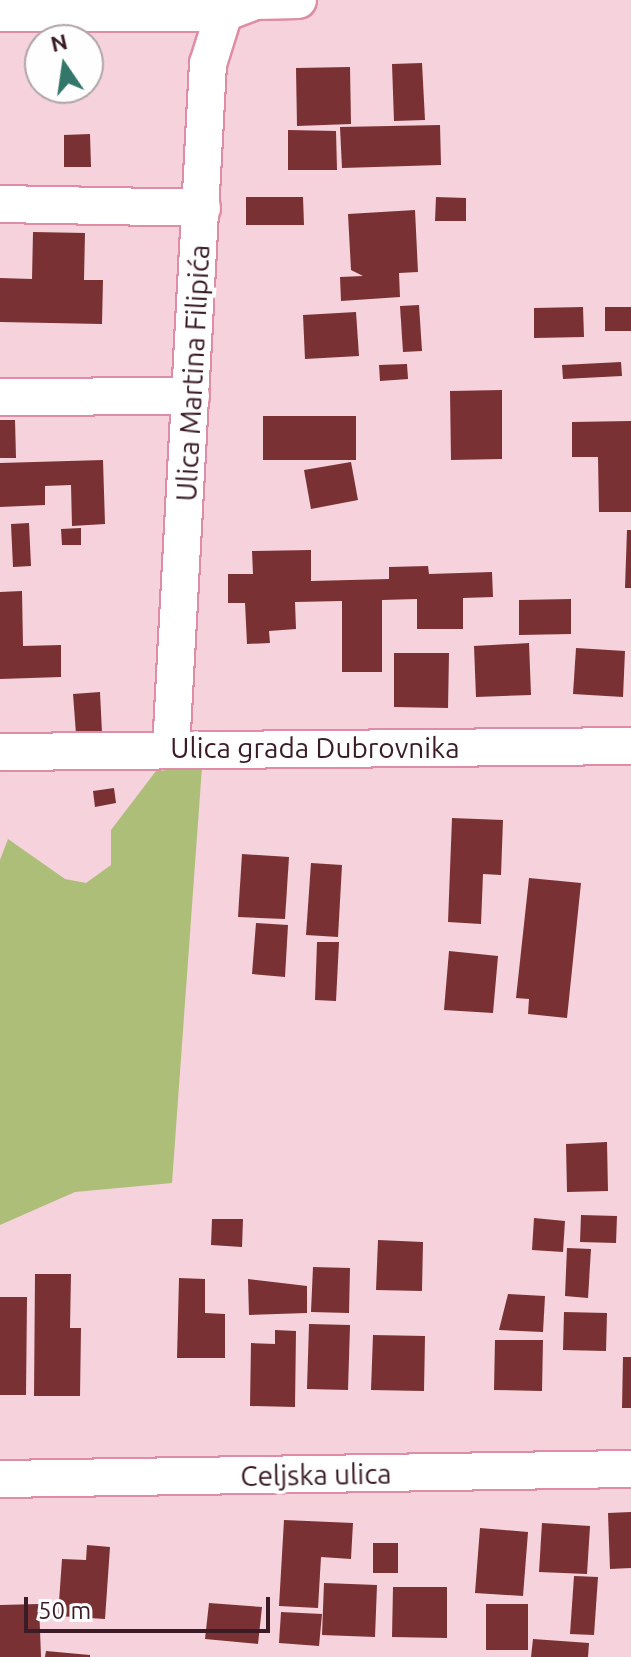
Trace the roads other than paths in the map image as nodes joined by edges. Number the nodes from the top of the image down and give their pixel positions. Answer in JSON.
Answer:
{"nodes":[{"id":1,"x":298,"y":0,"type":"edge"},
{"id":2,"x":222,"y":6,"type":"edge"},
{"id":3,"x":0,"y":13,"type":"edge"},
{"id":4,"x":0,"y":204,"type":"edge"},
{"id":5,"x":202,"y":208,"type":"junction"},
{"id":6,"x":191,"y":396,"type":"junction"},
{"id":7,"x":0,"y":397,"type":"edge"},
{"id":8,"x":631,"y":746,"type":"edge"},
{"id":9,"x":171,"y":749,"type":"junction"},
{"id":10,"x":0,"y":752,"type":"edge"},
{"id":11,"x":631,"y":1469,"type":"edge"},
{"id":12,"x":0,"y":1479,"type":"edge"}],
"edges":[{"from":1,"to":2,"type":"street"},
{"from":2,"to":3,"type":"street"},
{"from":2,"to":5,"type":"street","name":"Ulica Martina Filipića"},
{"from":4,"to":5,"type":"street"},
{"from":5,"to":6,"type":"street","name":"Ulica Martina Filipića"},
{"from":6,"to":7,"type":"street"},
{"from":6,"to":9,"type":"street","name":"Ulica Martina Filipića"},
{"from":8,"to":9,"type":"street","name":"Ulica grada Dubrovnika"},
{"from":9,"to":10,"type":"street","name":"Ulica grada Dubrovnika"},
{"from":11,"to":12,"type":"street","name":"Celjska ulica"}]}
